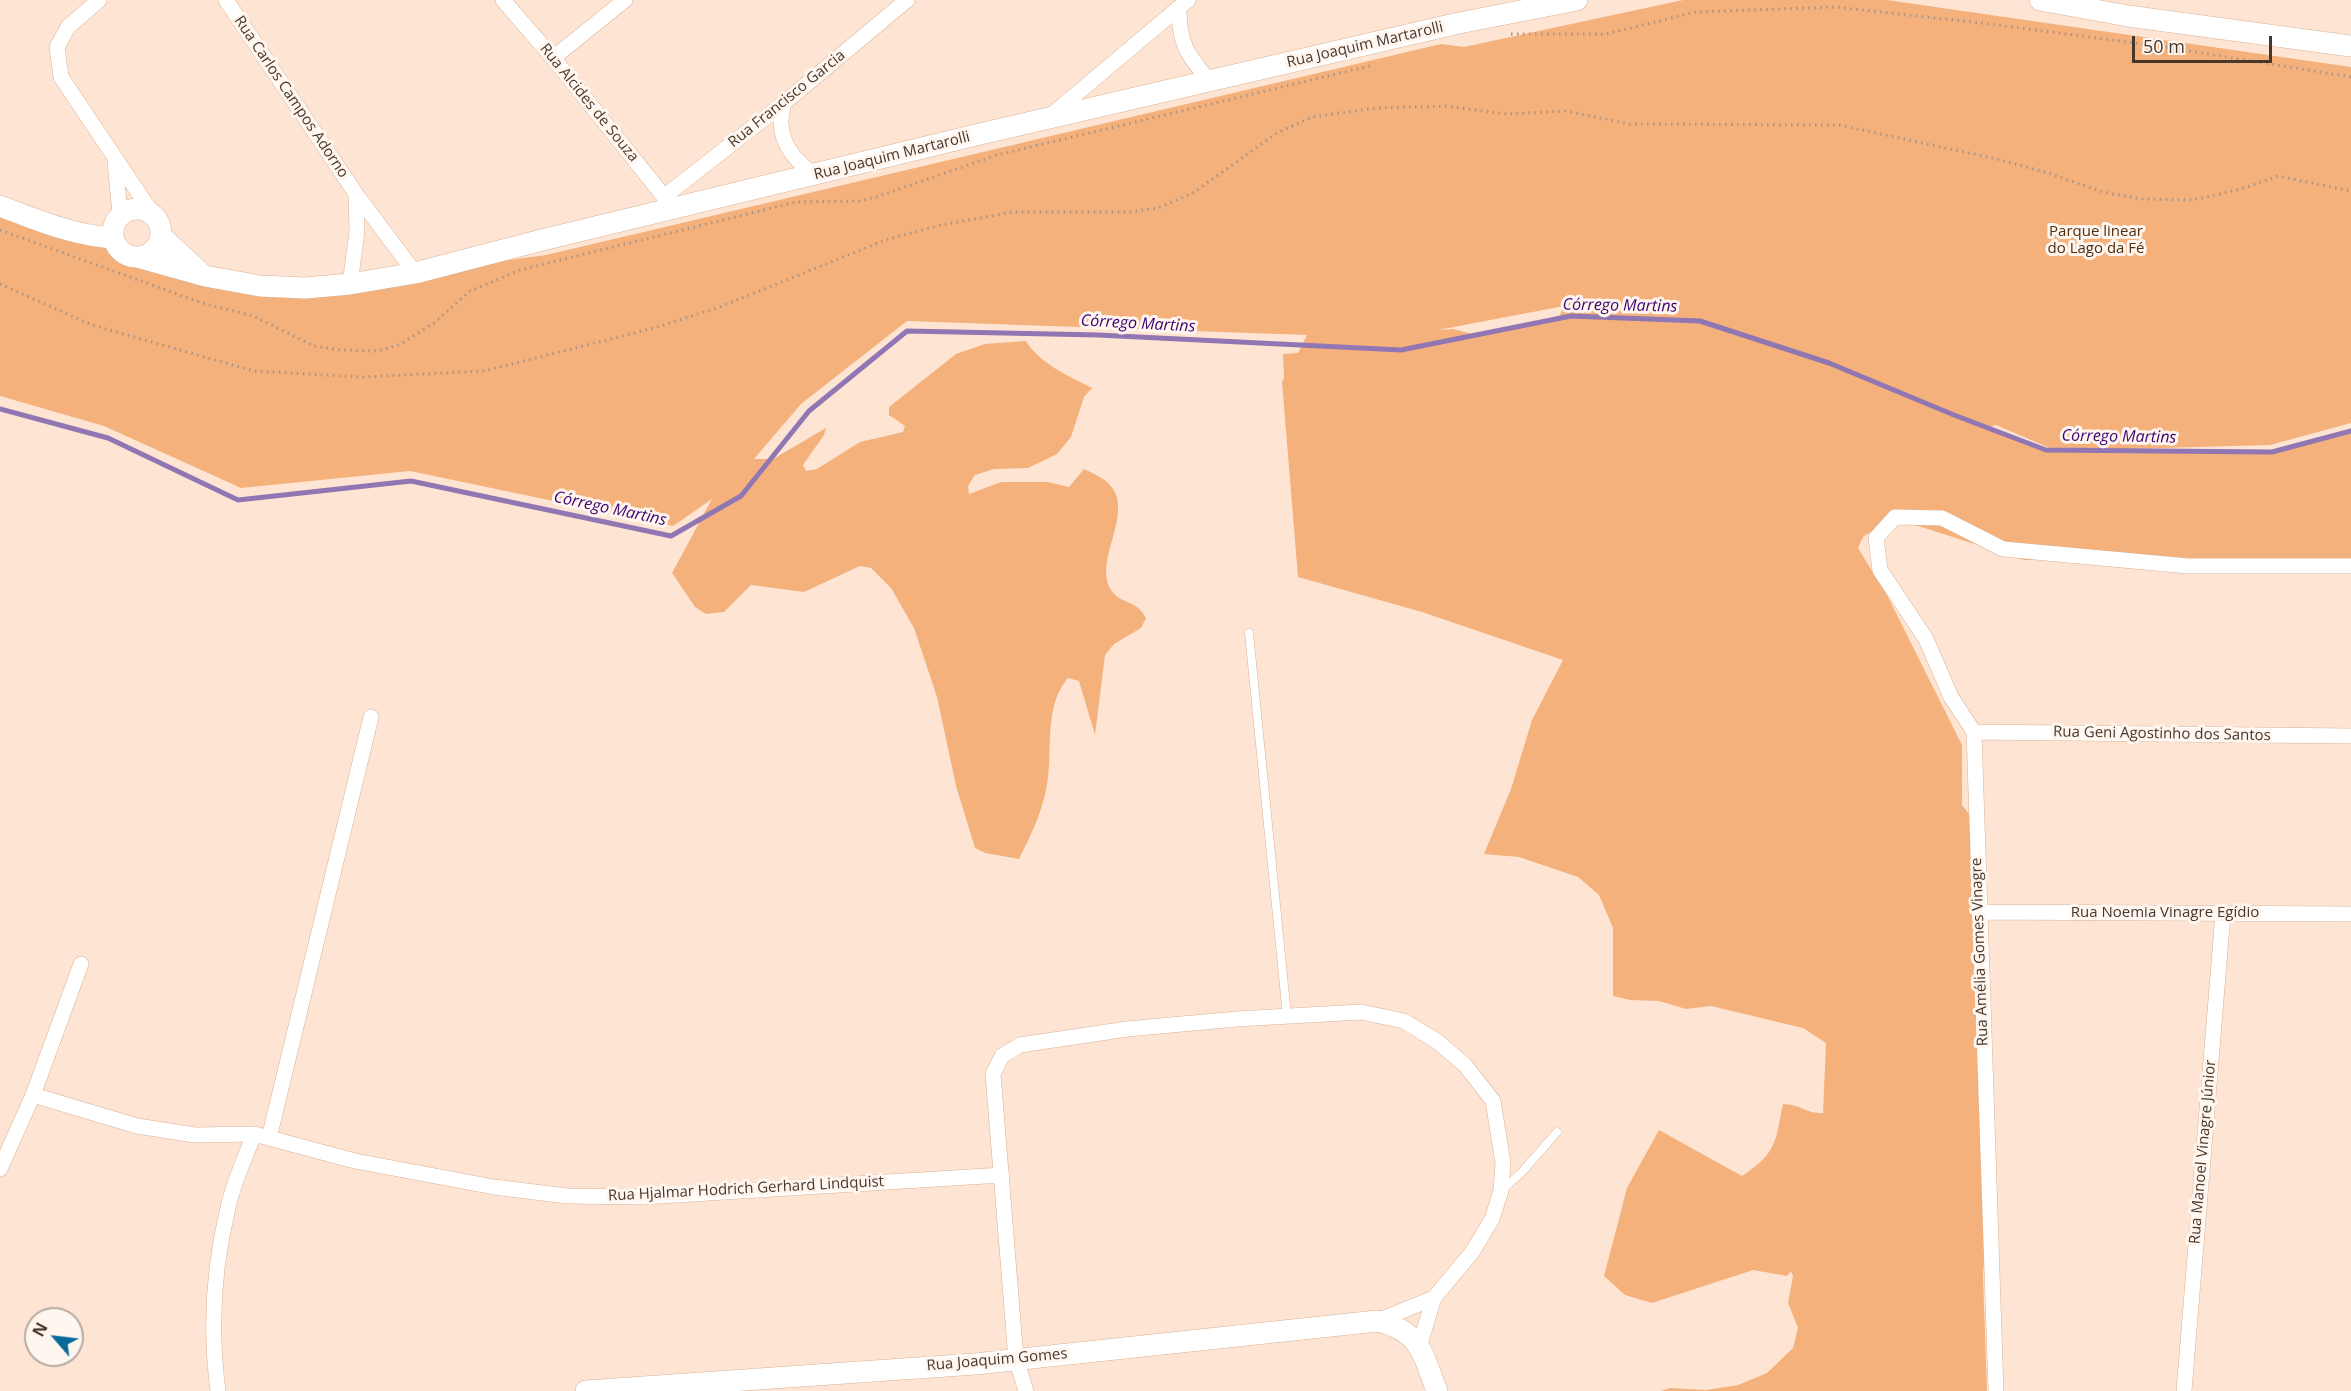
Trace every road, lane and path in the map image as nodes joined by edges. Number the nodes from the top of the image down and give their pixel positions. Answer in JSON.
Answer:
{"nodes":[{"id":1,"x":99,"y":0,"type":"edge"},
{"id":2,"x":226,"y":0,"type":"edge"},
{"id":3,"x":503,"y":0,"type":"edge"},
{"id":4,"x":625,"y":0,"type":"edge"},
{"id":5,"x":907,"y":0,"type":"edge"},
{"id":6,"x":1577,"y":0,"type":"edge"},
{"id":7,"x":2040,"y":0,"type":"edge"},
{"id":8,"x":1184,"y":4,"type":"edge"},
{"id":9,"x":1507,"y":34,"type":"dead end"},
{"id":10,"x":2351,"y":46,"type":"edge"},
{"id":11,"x":553,"y":58,"type":"junction"},
{"id":12,"x":1379,"y":64,"type":"dead end"},
{"id":13,"x":2351,"y":77,"type":"edge"},
{"id":14,"x":1209,"y":81,"type":"junction"},
{"id":15,"x":784,"y":103,"type":"junction"},
{"id":16,"x":1047,"y":119,"type":"junction"},
{"id":17,"x":115,"y":158,"type":"junction"},
{"id":18,"x":815,"y":175,"type":"junction"},
{"id":19,"x":2351,"y":191,"type":"edge"},
{"id":20,"x":356,"y":194,"type":"junction"},
{"id":21,"x":669,"y":202,"type":"junction"},
{"id":22,"x":0,"y":206,"type":"edge"},
{"id":23,"x":152,"y":213,"type":"junction"},
{"id":24,"x":120,"y":214,"type":"junction"},
{"id":25,"x":0,"y":230,"type":"edge"},
{"id":26,"x":161,"y":236,"type":"junction"},
{"id":27,"x":112,"y":238,"type":"junction"},
{"id":28,"x":137,"y":257,"type":"junction"},
{"id":29,"x":415,"y":273,"type":"junction"},
{"id":30,"x":205,"y":276,"type":"junction"},
{"id":31,"x":0,"y":284,"type":"edge"},
{"id":32,"x":350,"y":284,"type":"junction"},
{"id":33,"x":2351,"y":566,"type":"edge"},
{"id":34,"x":1249,"y":633,"type":"dead end"},
{"id":35,"x":371,"y":717,"type":"dead end"},
{"id":36,"x":1974,"y":732,"type":"junction"},
{"id":37,"x":2351,"y":736,"type":"edge"},
{"id":38,"x":1979,"y":912,"type":"junction"},
{"id":39,"x":2223,"y":914,"type":"junction"},
{"id":40,"x":2351,"y":914,"type":"edge"},
{"id":41,"x":81,"y":964,"type":"dead end"},
{"id":42,"x":1287,"y":1016,"type":"junction"},
{"id":43,"x":33,"y":1095,"type":"junction"},
{"id":44,"x":1557,"y":1132,"type":"dead end"},
{"id":45,"x":261,"y":1136,"type":"junction"},
{"id":46,"x":0,"y":1169,"type":"edge"},
{"id":47,"x":1002,"y":1175,"type":"junction"},
{"id":48,"x":1501,"y":1191,"type":"junction"},
{"id":49,"x":1434,"y":1298,"type":"junction"},
{"id":50,"x":1377,"y":1321,"type":"junction"},
{"id":51,"x":1419,"y":1347,"type":"junction"},
{"id":52,"x":1016,"y":1359,"type":"junction"},
{"id":53,"x":612,"y":1390,"type":"edge"},
{"id":54,"x":218,"y":1391,"type":"edge"},
{"id":55,"x":586,"y":1391,"type":"edge"},
{"id":56,"x":1026,"y":1391,"type":"edge"},
{"id":57,"x":1437,"y":1391,"type":"edge"},
{"id":58,"x":1996,"y":1391,"type":"edge"},
{"id":59,"x":2184,"y":1391,"type":"edge"}],
"edges":[{"from":1,"to":17,"type":"street"},
{"from":2,"to":20,"type":"street","name":"Rua Carlos Campos Adorno"},
{"from":3,"to":11,"type":"street","name":"Rua Alcides de Souza"},
{"from":4,"to":11,"type":"street"},
{"from":5,"to":15,"type":"street","name":"Rua Francisco Garcia"},
{"from":6,"to":14,"type":"street","name":"Rua Joaquim Martarolli"},
{"from":7,"to":10,"type":"street"},
{"from":8,"to":14,"type":"street"},
{"from":8,"to":16,"type":"street"},
{"from":9,"to":13,"type":"path"},
{"from":11,"to":21,"type":"street","name":"Rua Alcides de Souza"},
{"from":12,"to":25,"type":"path"},
{"from":14,"to":16,"type":"street","name":"Rua Joaquim Martarolli"},
{"from":15,"to":18,"type":"street"},
{"from":15,"to":21,"type":"street","name":"Rua Francisco Garcia"},
{"from":16,"to":18,"type":"street","name":"Rua Joaquim Martarolli"},
{"from":17,"to":23,"type":"street"},
{"from":17,"to":24,"type":"street"},
{"from":18,"to":21,"type":"street","name":"Rua Joaquim Martarolli"},
{"from":19,"to":31,"type":"path"},
{"from":20,"to":29,"type":"street","name":"Rua Carlos Campos Adorno"},
{"from":20,"to":32,"type":"street","name":"Rua Carlos Campos Adorno"},
{"from":21,"to":29,"type":"street","name":"Rua Joaquim Martarolli"},
{"from":22,"to":27,"type":"street"},
{"from":23,"to":24,"type":"street"},
{"from":23,"to":26,"type":"street"},
{"from":24,"to":27,"type":"street"},
{"from":26,"to":28,"type":"street"},
{"from":26,"to":30,"type":"street"},
{"from":27,"to":28,"type":"street"},
{"from":28,"to":30,"type":"street","name":"Rua Joaquim Martarolli"},
{"from":29,"to":32,"type":"street","name":"Rua Joaquim Martarolli"},
{"from":30,"to":32,"type":"street","name":"Rua Joaquim Martarolli"},
{"from":33,"to":36,"type":"street"},
{"from":34,"to":42,"type":"lane"},
{"from":35,"to":45,"type":"street"},
{"from":36,"to":37,"type":"street","name":"Rua Geni Agostinho dos Santos"},
{"from":36,"to":38,"type":"street","name":"Rua Amélia Gomes Vinagre"},
{"from":38,"to":39,"type":"street","name":"Rua Noemia Vinagre Egídio"},
{"from":38,"to":58,"type":"street","name":"Rua Amélia Gomes Vinagre"},
{"from":39,"to":40,"type":"street","name":"Rua Noemia Vinagre Egídio"},
{"from":39,"to":59,"type":"street","name":"Rua Manoel Vinagre Júnior"},
{"from":41,"to":43,"type":"street"},
{"from":42,"to":47,"type":"street"},
{"from":42,"to":48,"type":"street"},
{"from":43,"to":45,"type":"street","name":"Rua Hjalmar Hodrich Gerhard Lindquist"},
{"from":43,"to":46,"type":"street"},
{"from":44,"to":48,"type":"lane"},
{"from":45,"to":47,"type":"street","name":"Rua Hjalmar Hodrich Gerhard Lindquist"},
{"from":45,"to":54,"type":"street"},
{"from":47,"to":52,"type":"street"},
{"from":48,"to":49,"type":"street"},
{"from":49,"to":50,"type":"street"},
{"from":49,"to":51,"type":"street"},
{"from":50,"to":51,"type":"street","name":"Rua Joaquim Gomes"},
{"from":50,"to":52,"type":"street","name":"Rua Joaquim Gomes"},
{"from":51,"to":57,"type":"street"},
{"from":52,"to":53,"type":"street","name":"Rua Joaquim Gomes"},
{"from":52,"to":56,"type":"street"},
{"from":53,"to":55,"type":"street","name":"Rua Joaquim Gomes"}]}
